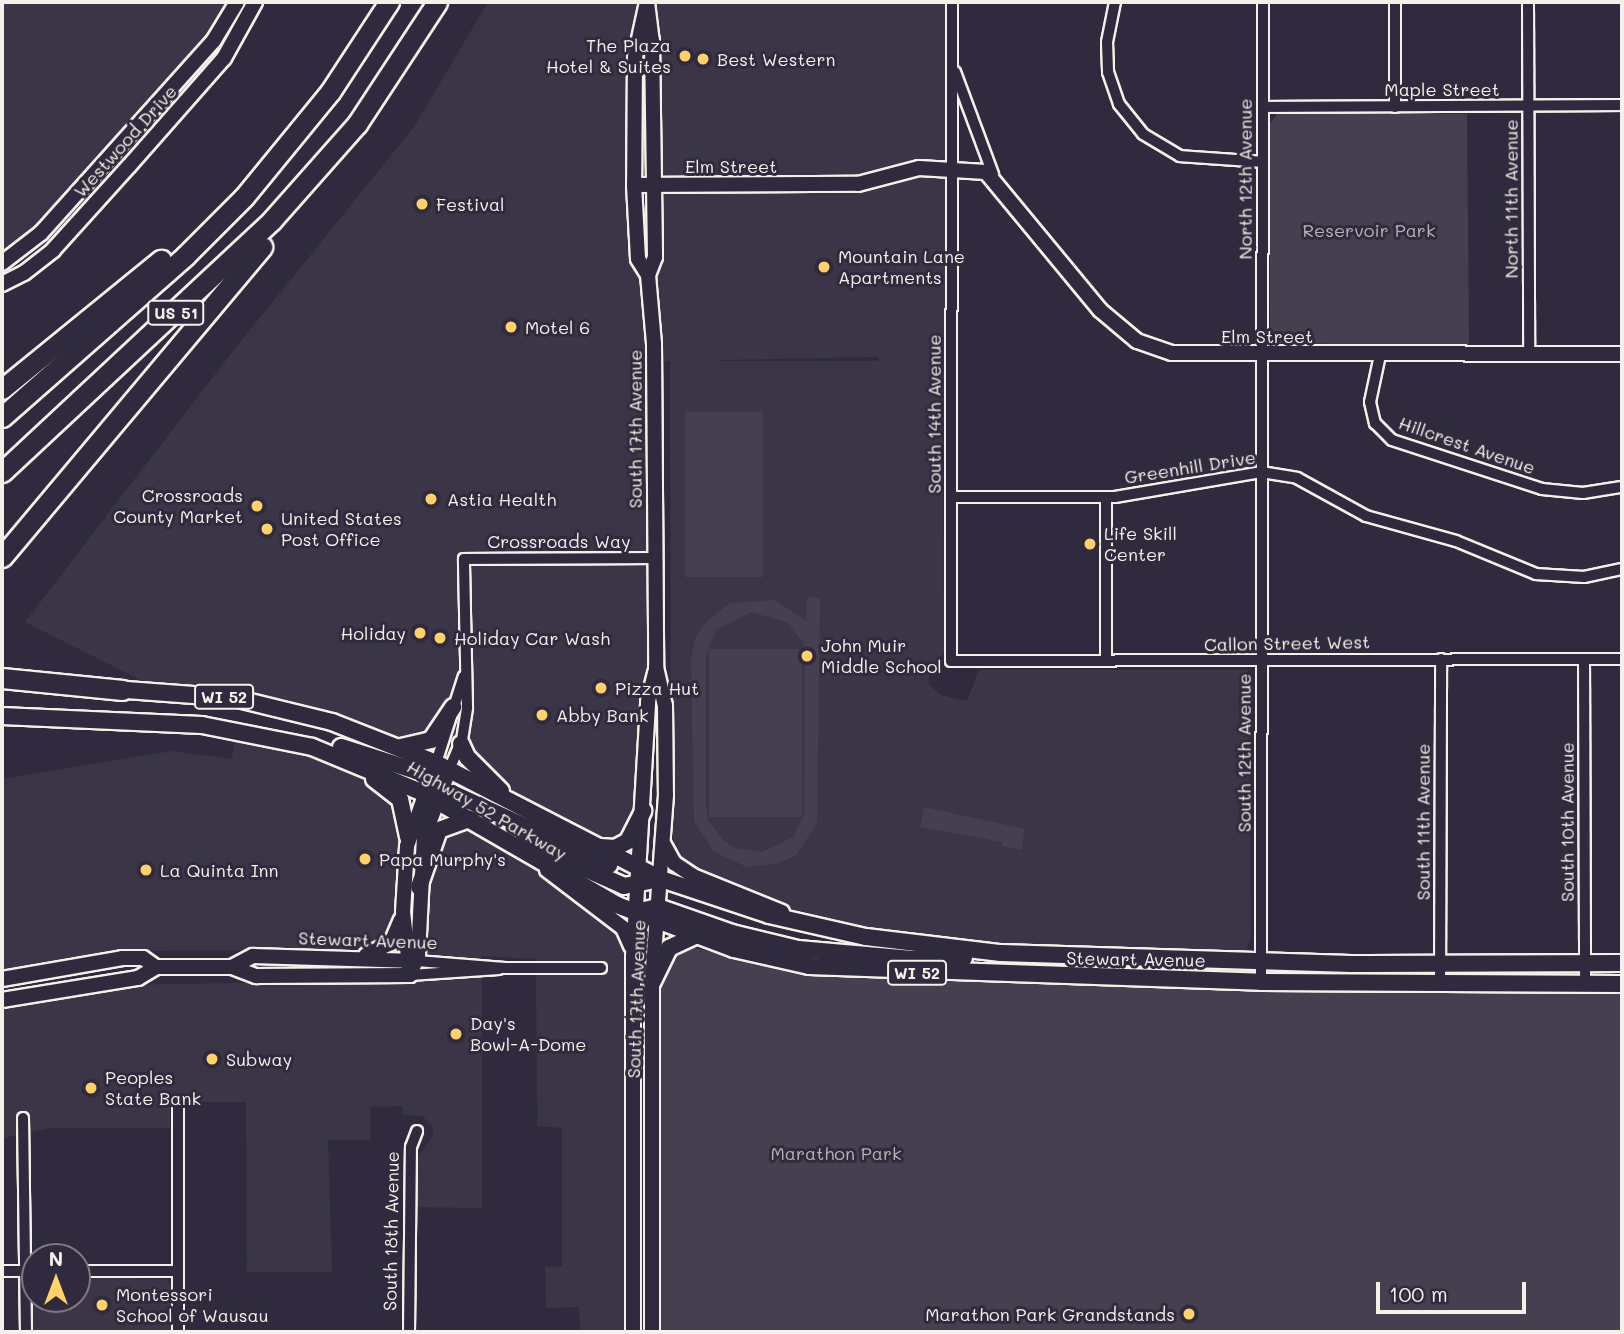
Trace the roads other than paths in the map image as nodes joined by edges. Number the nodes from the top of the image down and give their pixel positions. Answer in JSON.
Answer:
{"nodes":[{"id":1,"x":237,"y":2,"type":"edge"},
{"id":2,"x":255,"y":2,"type":"edge"},
{"id":3,"x":389,"y":2,"type":"edge"},
{"id":4,"x":437,"y":2,"type":"edge"},
{"id":5,"x":647,"y":2,"type":"edge"},
{"id":6,"x":952,"y":2,"type":"edge"},
{"id":7,"x":1115,"y":2,"type":"edge"},
{"id":8,"x":1263,"y":2,"type":"edge"},
{"id":9,"x":1395,"y":2,"type":"edge"},
{"id":10,"x":1528,"y":2,"type":"edge"},
{"id":11,"x":952,"y":63,"type":"junction"},
{"id":12,"x":1622,"y":105,"type":"edge"},
{"id":13,"x":1528,"y":106,"type":"junction"},
{"id":14,"x":1263,"y":107,"type":"junction"},
{"id":15,"x":1395,"y":107,"type":"junction"},
{"id":16,"x":293,"y":139,"type":"junction"},
{"id":17,"x":341,"y":145,"type":"junction"},
{"id":18,"x":1262,"y":162,"type":"junction"},
{"id":19,"x":952,"y":167,"type":"junction"},
{"id":20,"x":993,"y":174,"type":"junction"},
{"id":21,"x":634,"y":185,"type":"junction"},
{"id":22,"x":652,"y":185,"type":"junction"},
{"id":23,"x":2,"y":263,"type":"edge"},
{"id":24,"x":648,"y":275,"type":"junction"},
{"id":25,"x":2,"y":284,"type":"edge"},
{"id":26,"x":1622,"y":354,"type":"edge"},
{"id":27,"x":1380,"y":355,"type":"junction"},
{"id":28,"x":1529,"y":355,"type":"junction"},
{"id":29,"x":1262,"y":356,"type":"junction"},
{"id":30,"x":2,"y":389,"type":"edge"},
{"id":31,"x":2,"y":417,"type":"edge"},
{"id":32,"x":2,"y":472,"type":"edge"},
{"id":33,"x":1261,"y":472,"type":"junction"},
{"id":34,"x":1622,"y":487,"type":"edge"},
{"id":35,"x":951,"y":497,"type":"junction"},
{"id":36,"x":1106,"y":497,"type":"junction"},
{"id":37,"x":2,"y":557,"type":"edge"},
{"id":38,"x":655,"y":558,"type":"junction"},
{"id":39,"x":1622,"y":569,"type":"edge"},
{"id":40,"x":1441,"y":659,"type":"junction"},
{"id":41,"x":1584,"y":659,"type":"junction"},
{"id":42,"x":1622,"y":659,"type":"edge"},
{"id":43,"x":951,"y":661,"type":"joint"},
{"id":44,"x":1106,"y":661,"type":"junction"},
{"id":45,"x":1261,"y":661,"type":"junction"},
{"id":46,"x":656,"y":667,"type":"junction"},
{"id":47,"x":464,"y":676,"type":"junction"},
{"id":48,"x":2,"y":678,"type":"edge"},
{"id":49,"x":2,"y":686,"type":"edge"},
{"id":50,"x":122,"y":690,"type":"junction"},
{"id":51,"x":453,"y":707,"type":"junction"},
{"id":52,"x":2,"y":716,"type":"edge"},
{"id":53,"x":294,"y":742,"type":"junction"},
{"id":54,"x":461,"y":744,"type":"junction"},
{"id":55,"x":400,"y":747,"type":"junction"},
{"id":56,"x":320,"y":750,"type":"junction"},
{"id":57,"x":439,"y":769,"type":"junction"},
{"id":58,"x":432,"y":794,"type":"junction"},
{"id":59,"x":523,"y":811,"type":"junction"},
{"id":60,"x":643,"y":811,"type":"junction"},
{"id":61,"x":470,"y":819,"type":"junction"},
{"id":62,"x":497,"y":834,"type":"junction"},
{"id":63,"x":408,"y":837,"type":"junction"},
{"id":64,"x":663,"y":843,"type":"junction"},
{"id":65,"x":595,"y":847,"type":"junction"},
{"id":66,"x":527,"y":852,"type":"junction"},
{"id":67,"x":638,"y":868,"type":"junction"},
{"id":68,"x":661,"y":878,"type":"junction"},
{"id":69,"x":637,"y":886,"type":"junction"},
{"id":70,"x":419,"y":887,"type":"junction"},
{"id":71,"x":403,"y":912,"type":"junction"},
{"id":72,"x":636,"y":912,"type":"junction"},
{"id":73,"x":658,"y":914,"type":"junction"},
{"id":74,"x":815,"y":927,"type":"junction"},
{"id":75,"x":695,"y":936,"type":"junction"},
{"id":76,"x":1001,"y":953,"type":"junction"},
{"id":77,"x":359,"y":957,"type":"junction"},
{"id":78,"x":633,"y":957,"type":"junction"},
{"id":79,"x":1261,"y":962,"type":"junction"},
{"id":80,"x":1585,"y":963,"type":"junction"},
{"id":81,"x":1622,"y":963,"type":"edge"},
{"id":82,"x":1440,"y":964,"type":"junction"},
{"id":83,"x":411,"y":965,"type":"junction"},
{"id":84,"x":156,"y":967,"type":"junction"},
{"id":85,"x":232,"y":967,"type":"junction"},
{"id":86,"x":601,"y":968,"type":"dead end"},
{"id":87,"x":2,"y":979,"type":"edge"},
{"id":88,"x":1261,"y":982,"type":"junction"},
{"id":89,"x":652,"y":983,"type":"junction"},
{"id":90,"x":1622,"y":984,"type":"edge"},
{"id":91,"x":1440,"y":985,"type":"junction"},
{"id":92,"x":1585,"y":985,"type":"junction"},
{"id":93,"x":2,"y":1000,"type":"edge"},
{"id":94,"x":178,"y":1105,"type":"dead end"},
{"id":95,"x":23,"y":1118,"type":"dead end"},
{"id":96,"x":417,"y":1131,"type":"dead end"},
{"id":97,"x":29,"y":1243,"type":"edge"},
{"id":98,"x":2,"y":1271,"type":"edge"},
{"id":99,"x":21,"y":1271,"type":"edge"},
{"id":100,"x":91,"y":1271,"type":"edge"},
{"id":101,"x":178,"y":1271,"type":"junction"},
{"id":102,"x":27,"y":1313,"type":"edge"},
{"id":103,"x":26,"y":1332,"type":"edge"},
{"id":104,"x":178,"y":1332,"type":"edge"},
{"id":105,"x":409,"y":1332,"type":"edge"},
{"id":106,"x":634,"y":1332,"type":"edge"},
{"id":107,"x":652,"y":1332,"type":"edge"}],
"edges":[{"from":1,"to":23,"type":"street","name":"Westwood Drive"},
{"from":2,"to":25,"type":"street","name":"Westwood Drive"},
{"from":3,"to":16,"type":"highway","number":"US 51"},
{"from":4,"to":17,"type":"highway","number":"US 51"},
{"from":5,"to":21,"type":"street","name":"South 17th Avenue"},
{"from":5,"to":22,"type":"street","name":"South 17th Avenue"},
{"from":6,"to":11,"type":"street","name":"South 14th Avenue"},
{"from":7,"to":18,"type":"street"},
{"from":8,"to":14,"type":"street","name":"North 12th Avenue"},
{"from":9,"to":15,"type":"street"},
{"from":10,"to":13,"type":"street","name":"North 11th Avenue"},
{"from":11,"to":19,"type":"street","name":"South 14th Avenue"},
{"from":11,"to":20,"type":"street","name":"Elm Street"},
{"from":12,"to":13,"type":"street","name":"Maple Street"},
{"from":13,"to":15,"type":"street","name":"Maple Street"},
{"from":13,"to":28,"type":"street","name":"North 11th Avenue"},
{"from":14,"to":15,"type":"street","name":"Maple Street"},
{"from":14,"to":18,"type":"street","name":"North 12th Avenue"},
{"from":16,"to":30,"type":"highway"},
{"from":16,"to":31,"type":"highway","number":"US 51"},
{"from":17,"to":32,"type":"highway","number":"US 51"},
{"from":17,"to":37,"type":"highway"},
{"from":18,"to":29,"type":"street","name":"North 12th Avenue"},
{"from":19,"to":20,"type":"street","name":"Elm Street"},
{"from":19,"to":22,"type":"street","name":"Elm Street"},
{"from":19,"to":35,"type":"street","name":"South 14th Avenue"},
{"from":20,"to":29,"type":"street","name":"Elm Street"},
{"from":21,"to":22,"type":"street","name":"Elm Street"},
{"from":21,"to":24,"type":"street","name":"South 17th Avenue"},
{"from":22,"to":24,"type":"street","name":"South 17th Avenue"},
{"from":24,"to":38,"type":"street","name":"South 17th Avenue"},
{"from":26,"to":28,"type":"street","name":"Elm Street"},
{"from":27,"to":28,"type":"street","name":"Elm Street"},
{"from":27,"to":29,"type":"street","name":"Elm Street"},
{"from":27,"to":34,"type":"street","name":"Hillcrest Avenue"},
{"from":29,"to":33,"type":"street","name":"South 12th Avenue"},
{"from":33,"to":36,"type":"street","name":"Greenhill Drive"},
{"from":33,"to":39,"type":"street","name":"Greenhill Drive"},
{"from":33,"to":45,"type":"street","name":"South 12th Avenue"},
{"from":35,"to":36,"type":"street","name":"Greenhill Drive"},
{"from":35,"to":43,"type":"street","name":"South 14th Avenue"},
{"from":36,"to":44,"type":"street"},
{"from":38,"to":46,"type":"street","name":"South 17th Avenue"},
{"from":38,"to":47,"type":"street","name":"Crossroads Way"},
{"from":40,"to":41,"type":"street","name":"Callon Street West"},
{"from":40,"to":45,"type":"street","name":"Callon Street West"},
{"from":40,"to":82,"type":"street","name":"South 11th Avenue"},
{"from":41,"to":42,"type":"street","name":"Callon Street West"},
{"from":41,"to":80,"type":"street","name":"South 10th Avenue"},
{"from":43,"to":44,"type":"street","name":"Callon Street West"},
{"from":44,"to":45,"type":"street","name":"Callon Street West"},
{"from":45,"to":79,"type":"street","name":"South 12th Avenue"},
{"from":46,"to":60,"type":"street","name":"South 17th Avenue"},
{"from":46,"to":64,"type":"street","name":"South 17th Avenue"},
{"from":47,"to":51,"type":"street"},
{"from":47,"to":54,"type":"street"},
{"from":48,"to":50,"type":"highway"},
{"from":49,"to":50,"type":"main road","name":"Highway 52 Parkway","number":"WI 52"},
{"from":50,"to":55,"type":"main road","name":"Highway 52 Parkway","number":"WI 52"},
{"from":51,"to":55,"type":"main road"},
{"from":51,"to":57,"type":"street"},
{"from":52,"to":53,"type":"main road","name":"Highway 52 Parkway","number":"WI 52"},
{"from":53,"to":56,"type":"main road","name":"Highway 52 Parkway","number":"WI 52"},
{"from":53,"to":57,"type":"main road"},
{"from":54,"to":57,"type":"street"},
{"from":54,"to":59,"type":"main road"},
{"from":55,"to":57,"type":"main road","name":"Highway 52 Parkway","number":"WI 52"},
{"from":56,"to":58,"type":"main road","name":"Highway 52 Parkway","number":"WI 52"},
{"from":56,"to":63,"type":"main road"},
{"from":57,"to":58,"type":"street"},
{"from":57,"to":59,"type":"main road","name":"Highway 52 Parkway","number":"WI 52"},
{"from":58,"to":61,"type":"main road","name":"Highway 52 Parkway","number":"WI 52"},
{"from":58,"to":63,"type":"street"},
{"from":58,"to":67,"type":"main road"},
{"from":58,"to":70,"type":"street"},
{"from":59,"to":65,"type":"main road","name":"Highway 52 Parkway","number":"WI 52"},
{"from":60,"to":65,"type":"main road"},
{"from":60,"to":67,"type":"street","name":"South 17th Avenue"},
{"from":61,"to":62,"type":"main road","name":"Highway 52 Parkway","number":"WI 52"},
{"from":61,"to":70,"type":"main road"},
{"from":62,"to":66,"type":"main road","name":"Highway 52 Parkway","number":"WI 52"},
{"from":62,"to":69,"type":"main road"},
{"from":63,"to":71,"type":"street"},
{"from":64,"to":68,"type":"street","name":"South 17th Avenue"},
{"from":64,"to":74,"type":"street"},
{"from":65,"to":67,"type":"main road","name":"Highway 52 Parkway","number":"WI 52"},
{"from":66,"to":72,"type":"main road","name":"Highway 52 Parkway","number":"WI 52"},
{"from":66,"to":78,"type":"street"},
{"from":67,"to":68,"type":"main road","name":"Highway 52 Parkway","number":"WI 52"},
{"from":67,"to":69,"type":"street","name":"South 17th Avenue"},
{"from":68,"to":69,"type":"main road"},
{"from":68,"to":73,"type":"street","name":"South 17th Avenue"},
{"from":68,"to":74,"type":"main road","name":"Stewart Avenue","number":"WI 52"},
{"from":69,"to":72,"type":"street","name":"South 17th Avenue"},
{"from":70,"to":83,"type":"street"},
{"from":71,"to":77,"type":"street"},
{"from":71,"to":83,"type":"street"},
{"from":72,"to":73,"type":"main road","name":"Highway 52 Parkway","number":"WI 52"},
{"from":72,"to":78,"type":"street","name":"South 17th Avenue"},
{"from":73,"to":75,"type":"main road","name":"Stewart Avenue","number":"WI 52"},
{"from":73,"to":76,"type":"main road"},
{"from":73,"to":89,"type":"street","name":"South 17th Avenue"},
{"from":74,"to":76,"type":"main road","name":"Stewart Avenue","number":"WI 52"},
{"from":75,"to":88,"type":"main road","name":"Stewart Avenue","number":"WI 52"},
{"from":75,"to":89,"type":"main road"},
{"from":76,"to":79,"type":"main road","name":"Stewart Avenue","number":"WI 52"},
{"from":77,"to":83,"type":"street","name":"Stewart Avenue"},
{"from":77,"to":85,"type":"street","name":"Stewart Avenue"},
{"from":78,"to":106,"type":"street","name":"South 17th Avenue"},
{"from":79,"to":82,"type":"main road","name":"Stewart Avenue","number":"WI 52"},
{"from":79,"to":88,"type":"street","name":"South 12th Avenue"},
{"from":80,"to":81,"type":"main road","name":"Stewart Avenue","number":"WI 52"},
{"from":80,"to":82,"type":"main road","name":"Stewart Avenue","number":"WI 52"},
{"from":80,"to":92,"type":"street","name":"South 10th Avenue"},
{"from":82,"to":91,"type":"street","name":"South 11th Avenue"},
{"from":83,"to":85,"type":"street","name":"Stewart Avenue"},
{"from":83,"to":86,"type":"street","name":"Stewart Avenue"},
{"from":84,"to":85,"type":"street","name":"Stewart Avenue"},
{"from":84,"to":87,"type":"street","name":"Stewart Avenue"},
{"from":84,"to":93,"type":"street","name":"Stewart Avenue"},
{"from":88,"to":91,"type":"main road","name":"Stewart Avenue","number":"WI 52"},
{"from":89,"to":107,"type":"street","name":"South 17th Avenue"},
{"from":90,"to":92,"type":"main road","name":"Stewart Avenue","number":"WI 52"},
{"from":91,"to":92,"type":"main road","name":"Stewart Avenue","number":"WI 52"},
{"from":94,"to":101,"type":"street"},
{"from":95,"to":97,"type":"street"},
{"from":96,"to":105,"type":"street","name":"South 18th Avenue"},
{"from":98,"to":99,"type":"street"},
{"from":100,"to":101,"type":"street"},
{"from":101,"to":104,"type":"street"},
{"from":102,"to":103,"type":"street"}]}
